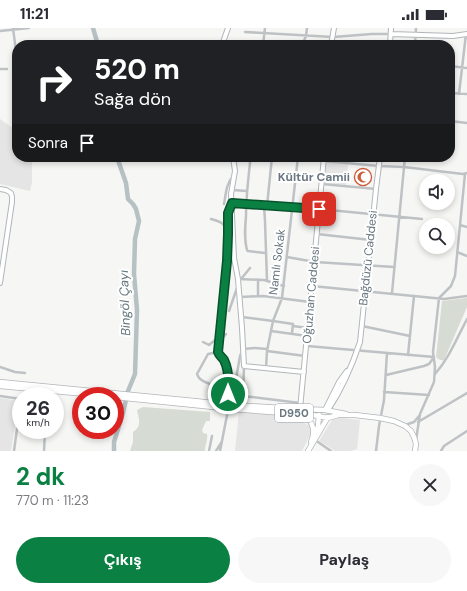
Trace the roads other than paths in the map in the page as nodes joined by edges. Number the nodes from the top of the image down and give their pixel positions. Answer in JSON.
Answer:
{"nodes":[{"id":1,"x":29,"y":28,"type":"edge"},
{"id":2,"x":228,"y":28,"type":"edge"},
{"id":3,"x":264,"y":28,"type":"edge"},
{"id":4,"x":307,"y":28,"type":"edge"},
{"id":5,"x":334,"y":28,"type":"edge"},
{"id":6,"x":391,"y":28,"type":"edge"},
{"id":7,"x":416,"y":28,"type":"edge"},
{"id":8,"x":13,"y":29,"type":"edge"},
{"id":9,"x":0,"y":31,"type":"edge"},
{"id":10,"x":245,"y":32,"type":"dead end"},
{"id":11,"x":264,"y":33,"type":"junction"},
{"id":12,"x":391,"y":34,"type":"junction"},
{"id":13,"x":416,"y":34,"type":"junction"},
{"id":14,"x":467,"y":34,"type":"edge"},
{"id":15,"x":306,"y":36,"type":"junction"},
{"id":16,"x":333,"y":37,"type":"junction"},
{"id":17,"x":14,"y":40,"type":"edge"},
{"id":18,"x":224,"y":40,"type":"edge"},
{"id":19,"x":263,"y":40,"type":"edge"},
{"id":20,"x":304,"y":40,"type":"edge"},
{"id":21,"x":333,"y":40,"type":"edge"},
{"id":22,"x":390,"y":40,"type":"edge"},
{"id":23,"x":415,"y":40,"type":"edge"},
{"id":24,"x":455,"y":67,"type":"edge"},
{"id":25,"x":462,"y":68,"type":"junction"},
{"id":26,"x":467,"y":68,"type":"edge"},
{"id":27,"x":0,"y":69,"type":"edge"},
{"id":28,"x":7,"y":69,"type":"dead end"},
{"id":29,"x":455,"y":94,"type":"edge"},
{"id":30,"x":459,"y":94,"type":"junction"},
{"id":31,"x":467,"y":94,"type":"edge"},
{"id":32,"x":455,"y":122,"type":"edge"},
{"id":33,"x":467,"y":123,"type":"edge"},
{"id":34,"x":233,"y":162,"type":"edge"},
{"id":35,"x":250,"y":162,"type":"edge"},
{"id":36,"x":271,"y":162,"type":"edge"},
{"id":37,"x":297,"y":162,"type":"edge"},
{"id":38,"x":324,"y":162,"type":"edge"},
{"id":39,"x":348,"y":162,"type":"edge"},
{"id":40,"x":379,"y":162,"type":"edge"},
{"id":41,"x":404,"y":162,"type":"edge"},
{"id":42,"x":379,"y":166,"type":"junction"},
{"id":43,"x":404,"y":167,"type":"junction"},
{"id":44,"x":466,"y":173,"type":"edge"},
{"id":45,"x":234,"y":175,"type":"junction"},
{"id":46,"x":321,"y":184,"type":"junction"},
{"id":47,"x":0,"y":189,"type":"edge"},
{"id":48,"x":376,"y":189,"type":"junction"},
{"id":49,"x":231,"y":190,"type":"junction"},
{"id":50,"x":247,"y":191,"type":"junction"},
{"id":51,"x":232,"y":203,"type":"junction"},
{"id":52,"x":224,"y":204,"type":"dead end"},
{"id":53,"x":246,"y":204,"type":"junction"},
{"id":54,"x":265,"y":205,"type":"junction"},
{"id":55,"x":292,"y":207,"type":"junction"},
{"id":56,"x":319,"y":209,"type":"junction"},
{"id":57,"x":373,"y":214,"type":"junction"},
{"id":58,"x":399,"y":217,"type":"junction"},
{"id":59,"x":211,"y":219,"type":"dead end"},
{"id":60,"x":419,"y":220,"type":"edge"},
{"id":61,"x":460,"y":225,"type":"junction"},
{"id":62,"x":467,"y":227,"type":"edge"},
{"id":63,"x":317,"y":234,"type":"junction"},
{"id":64,"x":370,"y":240,"type":"junction"},
{"id":65,"x":228,"y":244,"type":"junction"},
{"id":66,"x":457,"y":252,"type":"junction"},
{"id":67,"x":265,"y":253,"type":"junction"},
{"id":68,"x":467,"y":256,"type":"edge"},
{"id":69,"x":287,"y":257,"type":"junction"},
{"id":70,"x":315,"y":262,"type":"junction"},
{"id":71,"x":368,"y":265,"type":"junction"},
{"id":72,"x":1,"y":266,"type":"edge"},
{"id":73,"x":394,"y":267,"type":"junction"},
{"id":74,"x":250,"y":268,"type":"dead end"},
{"id":75,"x":258,"y":280,"type":"junction"},
{"id":76,"x":239,"y":281,"type":"junction"},
{"id":77,"x":267,"y":281,"type":"junction"},
{"id":78,"x":0,"y":283,"type":"edge"},
{"id":79,"x":284,"y":286,"type":"junction"},
{"id":80,"x":312,"y":286,"type":"junction"},
{"id":81,"x":365,"y":290,"type":"junction"},
{"id":82,"x":392,"y":293,"type":"junction"},
{"id":83,"x":239,"y":296,"type":"junction"},
{"id":84,"x":258,"y":296,"type":"junction"},
{"id":85,"x":414,"y":296,"type":"junction"},
{"id":86,"x":467,"y":296,"type":"edge"},
{"id":87,"x":282,"y":298,"type":"junction"},
{"id":88,"x":439,"y":298,"type":"junction"},
{"id":89,"x":310,"y":302,"type":"junction"},
{"id":90,"x":229,"y":312,"type":"dead end"},
{"id":91,"x":241,"y":317,"type":"junction"},
{"id":92,"x":467,"y":319,"type":"edge"},
{"id":93,"x":273,"y":321,"type":"junction"},
{"id":94,"x":293,"y":326,"type":"junction"},
{"id":95,"x":362,"y":326,"type":"junction"},
{"id":96,"x":308,"y":328,"type":"junction"},
{"id":97,"x":271,"y":331,"type":"junction"},
{"id":98,"x":226,"y":334,"type":"dead end"},
{"id":99,"x":292,"y":334,"type":"junction"},
{"id":100,"x":307,"y":336,"type":"junction"},
{"id":101,"x":410,"y":336,"type":"junction"},
{"id":102,"x":219,"y":340,"type":"junction"},
{"id":103,"x":203,"y":342,"type":"dead end"},
{"id":104,"x":307,"y":346,"type":"junction"},
{"id":105,"x":243,"y":349,"type":"junction"},
{"id":106,"x":267,"y":350,"type":"junction"},
{"id":107,"x":357,"y":350,"type":"junction"},
{"id":108,"x":218,"y":352,"type":"junction"},
{"id":109,"x":387,"y":353,"type":"junction"},
{"id":110,"x":408,"y":355,"type":"junction"},
{"id":111,"x":305,"y":356,"type":"junction"},
{"id":112,"x":426,"y":356,"type":"junction"},
{"id":113,"x":434,"y":357,"type":"junction"},
{"id":114,"x":428,"y":364,"type":"junction"},
{"id":115,"x":244,"y":366,"type":"junction"},
{"id":116,"x":0,"y":367,"type":"edge"},
{"id":117,"x":266,"y":368,"type":"junction"},
{"id":118,"x":304,"y":372,"type":"junction"},
{"id":119,"x":25,"y":373,"type":"dead end"},
{"id":120,"x":435,"y":374,"type":"junction"},
{"id":121,"x":386,"y":375,"type":"junction"},
{"id":122,"x":0,"y":382,"type":"edge"},
{"id":123,"x":213,"y":385,"type":"dead end"},
{"id":124,"x":0,"y":386,"type":"edge"},
{"id":125,"x":12,"y":387,"type":"edge"},
{"id":126,"x":72,"y":391,"type":"edge"},
{"id":127,"x":384,"y":392,"type":"junction"},
{"id":128,"x":467,"y":394,"type":"edge"},
{"id":129,"x":429,"y":395,"type":"junction"},
{"id":130,"x":0,"y":396,"type":"edge"},
{"id":131,"x":124,"y":396,"type":"edge"},
{"id":132,"x":301,"y":403,"type":"junction"},
{"id":133,"x":324,"y":410,"type":"junction"},
{"id":134,"x":300,"y":411,"type":"junction"},
{"id":135,"x":228,"y":414,"type":"junction"},
{"id":136,"x":420,"y":414,"type":"junction"},
{"id":137,"x":355,"y":415,"type":"junction"},
{"id":138,"x":318,"y":416,"type":"junction"},
{"id":139,"x":328,"y":418,"type":"junction"},
{"id":140,"x":380,"y":418,"type":"junction"},
{"id":141,"x":418,"y":422,"type":"junction"},
{"id":142,"x":405,"y":426,"type":"junction"},
{"id":143,"x":467,"y":430,"type":"edge"},
{"id":144,"x":212,"y":436,"type":"dead end"},
{"id":145,"x":45,"y":439,"type":"edge"},
{"id":146,"x":222,"y":439,"type":"junction"},
{"id":147,"x":314,"y":440,"type":"junction"},
{"id":148,"x":416,"y":444,"type":"junction"},
{"id":149,"x":14,"y":451,"type":"edge"},
{"id":150,"x":44,"y":451,"type":"edge"},
{"id":151,"x":210,"y":451,"type":"edge"},
{"id":152,"x":216,"y":451,"type":"edge"},
{"id":153,"x":220,"y":451,"type":"edge"},
{"id":154,"x":308,"y":451,"type":"edge"},
{"id":155,"x":331,"y":451,"type":"edge"},
{"id":156,"x":376,"y":451,"type":"edge"},
{"id":157,"x":416,"y":451,"type":"edge"},
{"id":158,"x":441,"y":451,"type":"edge"}],
"edges":[{"from":1,"to":8,"type":"street"},
{"from":2,"to":18,"type":"street"},
{"from":3,"to":11,"type":"street"},
{"from":4,"to":15,"type":"street"},
{"from":5,"to":16,"type":"street"},
{"from":6,"to":12,"type":"street"},
{"from":7,"to":13,"type":"street"},
{"from":8,"to":9,"type":"street"},
{"from":8,"to":17,"type":"street"},
{"from":10,"to":11,"type":"street"},
{"from":11,"to":15,"type":"street"},
{"from":11,"to":19,"type":"street"},
{"from":12,"to":13,"type":"street"},
{"from":12,"to":16,"type":"street"},
{"from":12,"to":22,"type":"street"},
{"from":13,"to":14,"type":"street"},
{"from":13,"to":23,"type":"street"},
{"from":14,"to":25,"type":"street"},
{"from":15,"to":16,"type":"street"},
{"from":15,"to":20,"type":"street"},
{"from":16,"to":21,"type":"street"},
{"from":24,"to":25,"type":"street"},
{"from":25,"to":26,"type":"street"},
{"from":25,"to":30,"type":"street"},
{"from":27,"to":28,"type":"street"},
{"from":29,"to":30,"type":"street"},
{"from":30,"to":31,"type":"street"},
{"from":32,"to":33,"type":"street"},
{"from":34,"to":45,"type":"street"},
{"from":35,"to":50,"type":"street"},
{"from":36,"to":54,"type":"street"},
{"from":37,"to":55,"type":"street","name":"Namlı Sokak"},
{"from":38,"to":46,"type":"street","name":"Oğuzhan Caddesi"},
{"from":39,"to":42,"type":"street"},
{"from":40,"to":42,"type":"street","name":"Bağdüzü Caddesi"},
{"from":41,"to":43,"type":"street"},
{"from":42,"to":43,"type":"street"},
{"from":42,"to":48,"type":"street","name":"Bağdüzü Caddesi"},
{"from":43,"to":44,"type":"street"},
{"from":43,"to":58,"type":"street"},
{"from":44,"to":61,"type":"street"},
{"from":45,"to":49,"type":"street"},
{"from":45,"to":52,"type":"street"},
{"from":46,"to":48,"type":"street"},
{"from":46,"to":56,"type":"street","name":"Oğuzhan Caddesi"},
{"from":47,"to":72,"type":"street"},
{"from":48,"to":57,"type":"street","name":"Bağdüzü Caddesi"},
{"from":49,"to":50,"type":"street"},
{"from":49,"to":51,"type":"street"},
{"from":50,"to":53,"type":"street"},
{"from":51,"to":53,"type":"street"},
{"from":51,"to":65,"type":"street"},
{"from":51,"to":76,"type":"street"},
{"from":53,"to":54,"type":"street"},
{"from":53,"to":67,"type":"street"},
{"from":54,"to":55,"type":"street"},
{"from":54,"to":67,"type":"street"},
{"from":55,"to":56,"type":"street"},
{"from":55,"to":69,"type":"street","name":"Namlı Sokak"},
{"from":56,"to":57,"type":"street"},
{"from":56,"to":63,"type":"street","name":"Oğuzhan Caddesi"},
{"from":57,"to":58,"type":"street"},
{"from":57,"to":64,"type":"street","name":"Bağdüzü Caddesi"},
{"from":58,"to":60,"type":"street"},
{"from":58,"to":73,"type":"street"},
{"from":59,"to":65,"type":"street"},
{"from":61,"to":62,"type":"street"},
{"from":61,"to":66,"type":"street"},
{"from":63,"to":64,"type":"street"},
{"from":63,"to":70,"type":"street","name":"Oğuzhan Caddesi"},
{"from":64,"to":71,"type":"street","name":"Bağdüzü Caddesi"},
{"from":65,"to":102,"type":"street"},
{"from":66,"to":68,"type":"street"},
{"from":66,"to":88,"type":"street"},
{"from":67,"to":77,"type":"street"},
{"from":69,"to":70,"type":"street"},
{"from":69,"to":79,"type":"street","name":"Namlı Sokak"},
{"from":70,"to":71,"type":"street"},
{"from":70,"to":80,"type":"street","name":"Oğuzhan Caddesi"},
{"from":71,"to":73,"type":"street"},
{"from":71,"to":81,"type":"street","name":"Bağdüzü Caddesi"},
{"from":72,"to":78,"type":"street"},
{"from":73,"to":82,"type":"street"},
{"from":74,"to":76,"type":"street"},
{"from":75,"to":76,"type":"street"},
{"from":75,"to":77,"type":"street"},
{"from":75,"to":84,"type":"street"},
{"from":76,"to":83,"type":"street"},
{"from":76,"to":90,"type":"street"},
{"from":77,"to":79,"type":"street"},
{"from":79,"to":87,"type":"street","name":"Namlı Sokak"},
{"from":80,"to":81,"type":"street"},
{"from":80,"to":89,"type":"street","name":"Oğuzhan Caddesi"},
{"from":81,"to":82,"type":"street"},
{"from":81,"to":95,"type":"street","name":"Bağdüzü Caddesi"},
{"from":82,"to":85,"type":"street"},
{"from":83,"to":84,"type":"street"},
{"from":83,"to":91,"type":"street"},
{"from":84,"to":87,"type":"street"},
{"from":85,"to":88,"type":"street"},
{"from":85,"to":101,"type":"street"},
{"from":86,"to":88,"type":"street"},
{"from":87,"to":89,"type":"street"},
{"from":87,"to":93,"type":"street","name":"Namlı Sokak"},
{"from":88,"to":113,"type":"street"},
{"from":89,"to":96,"type":"street","name":"Oğuzhan Caddesi"},
{"from":91,"to":93,"type":"street"},
{"from":91,"to":105,"type":"street"},
{"from":92,"to":120,"type":"street"},
{"from":93,"to":94,"type":"street"},
{"from":93,"to":97,"type":"street","name":"Namlı Sokak"},
{"from":94,"to":96,"type":"street"},
{"from":94,"to":99,"type":"street"},
{"from":95,"to":101,"type":"street"},
{"from":95,"to":107,"type":"street","name":"Bağdüzü Caddesi"},
{"from":96,"to":100,"type":"street","name":"Oğuzhan Caddesi"},
{"from":97,"to":99,"type":"street"},
{"from":97,"to":106,"type":"street","name":"Namlı Sokak"},
{"from":98,"to":102,"type":"street"},
{"from":99,"to":100,"type":"street"},
{"from":100,"to":104,"type":"street","name":"Oğuzhan Caddesi"},
{"from":101,"to":110,"type":"street"},
{"from":102,"to":103,"type":"street"},
{"from":102,"to":108,"type":"street"},
{"from":104,"to":107,"type":"street"},
{"from":104,"to":111,"type":"street","name":"Oğuzhan Caddesi"},
{"from":105,"to":106,"type":"street"},
{"from":105,"to":115,"type":"street"},
{"from":105,"to":135,"type":"street"},
{"from":106,"to":111,"type":"street"},
{"from":106,"to":117,"type":"street","name":"Namlı Sokak"},
{"from":107,"to":109,"type":"street"},
{"from":107,"to":133,"type":"street","name":"Bağdüzü Caddesi"},
{"from":108,"to":123,"type":"street"},
{"from":108,"to":135,"type":"street"},
{"from":109,"to":110,"type":"street"},
{"from":109,"to":121,"type":"street"},
{"from":110,"to":112,"type":"street"},
{"from":111,"to":118,"type":"street","name":"Oğuzhan Caddesi"},
{"from":112,"to":113,"type":"street"},
{"from":112,"to":114,"type":"street"},
{"from":113,"to":114,"type":"street"},
{"from":113,"to":120,"type":"street"},
{"from":114,"to":121,"type":"street"},
{"from":115,"to":117,"type":"street"},
{"from":115,"to":132,"type":"street"},
{"from":116,"to":119,"type":"street"},
{"from":117,"to":118,"type":"street"},
{"from":118,"to":132,"type":"street","name":"Oğuzhan Caddesi"},
{"from":120,"to":129,"type":"street"},
{"from":121,"to":127,"type":"street"},
{"from":122,"to":126,"type":"main road","number":"D950"},
{"from":124,"to":125,"type":"main road"},
{"from":127,"to":129,"type":"street"},
{"from":127,"to":140,"type":"street"},
{"from":128,"to":141,"type":"street"},
{"from":129,"to":136,"type":"street"},
{"from":130,"to":149,"type":"street"},
{"from":131,"to":134,"type":"main road","number":"D950","bridge":true},
{"from":132,"to":134,"type":"street","name":"Oğuzhan Caddesi"},
{"from":133,"to":134,"type":"main road","number":"D950"},
{"from":133,"to":137,"type":"main road","number":"D950"},
{"from":133,"to":138,"type":"main road"},
{"from":133,"to":139,"type":"main road"},
{"from":134,"to":138,"type":"main road","number":"D950"},
{"from":134,"to":154,"type":"main road"},
{"from":135,"to":146,"type":"street"},
{"from":136,"to":141,"type":"street"},
{"from":136,"to":142,"type":"street"},
{"from":137,"to":139,"type":"main road","number":"D950"},
{"from":137,"to":140,"type":"main road","number":"D950"},
{"from":138,"to":139,"type":"main road","number":"D950"},
{"from":138,"to":154,"type":"main road"},
{"from":139,"to":147,"type":"main road"},
{"from":140,"to":142,"type":"main road","number":"D950"},
{"from":140,"to":156,"type":"street"},
{"from":141,"to":148,"type":"street"},
{"from":142,"to":148,"type":"main road"},
{"from":143,"to":158,"type":"street"},
{"from":144,"to":151,"type":"street"},
{"from":145,"to":150,"type":"street"},
{"from":146,"to":152,"type":"street"},
{"from":146,"to":153,"type":"street"},
{"from":147,"to":154,"type":"main road"},
{"from":147,"to":155,"type":"street"},
{"from":148,"to":157,"type":"main road"}]}
